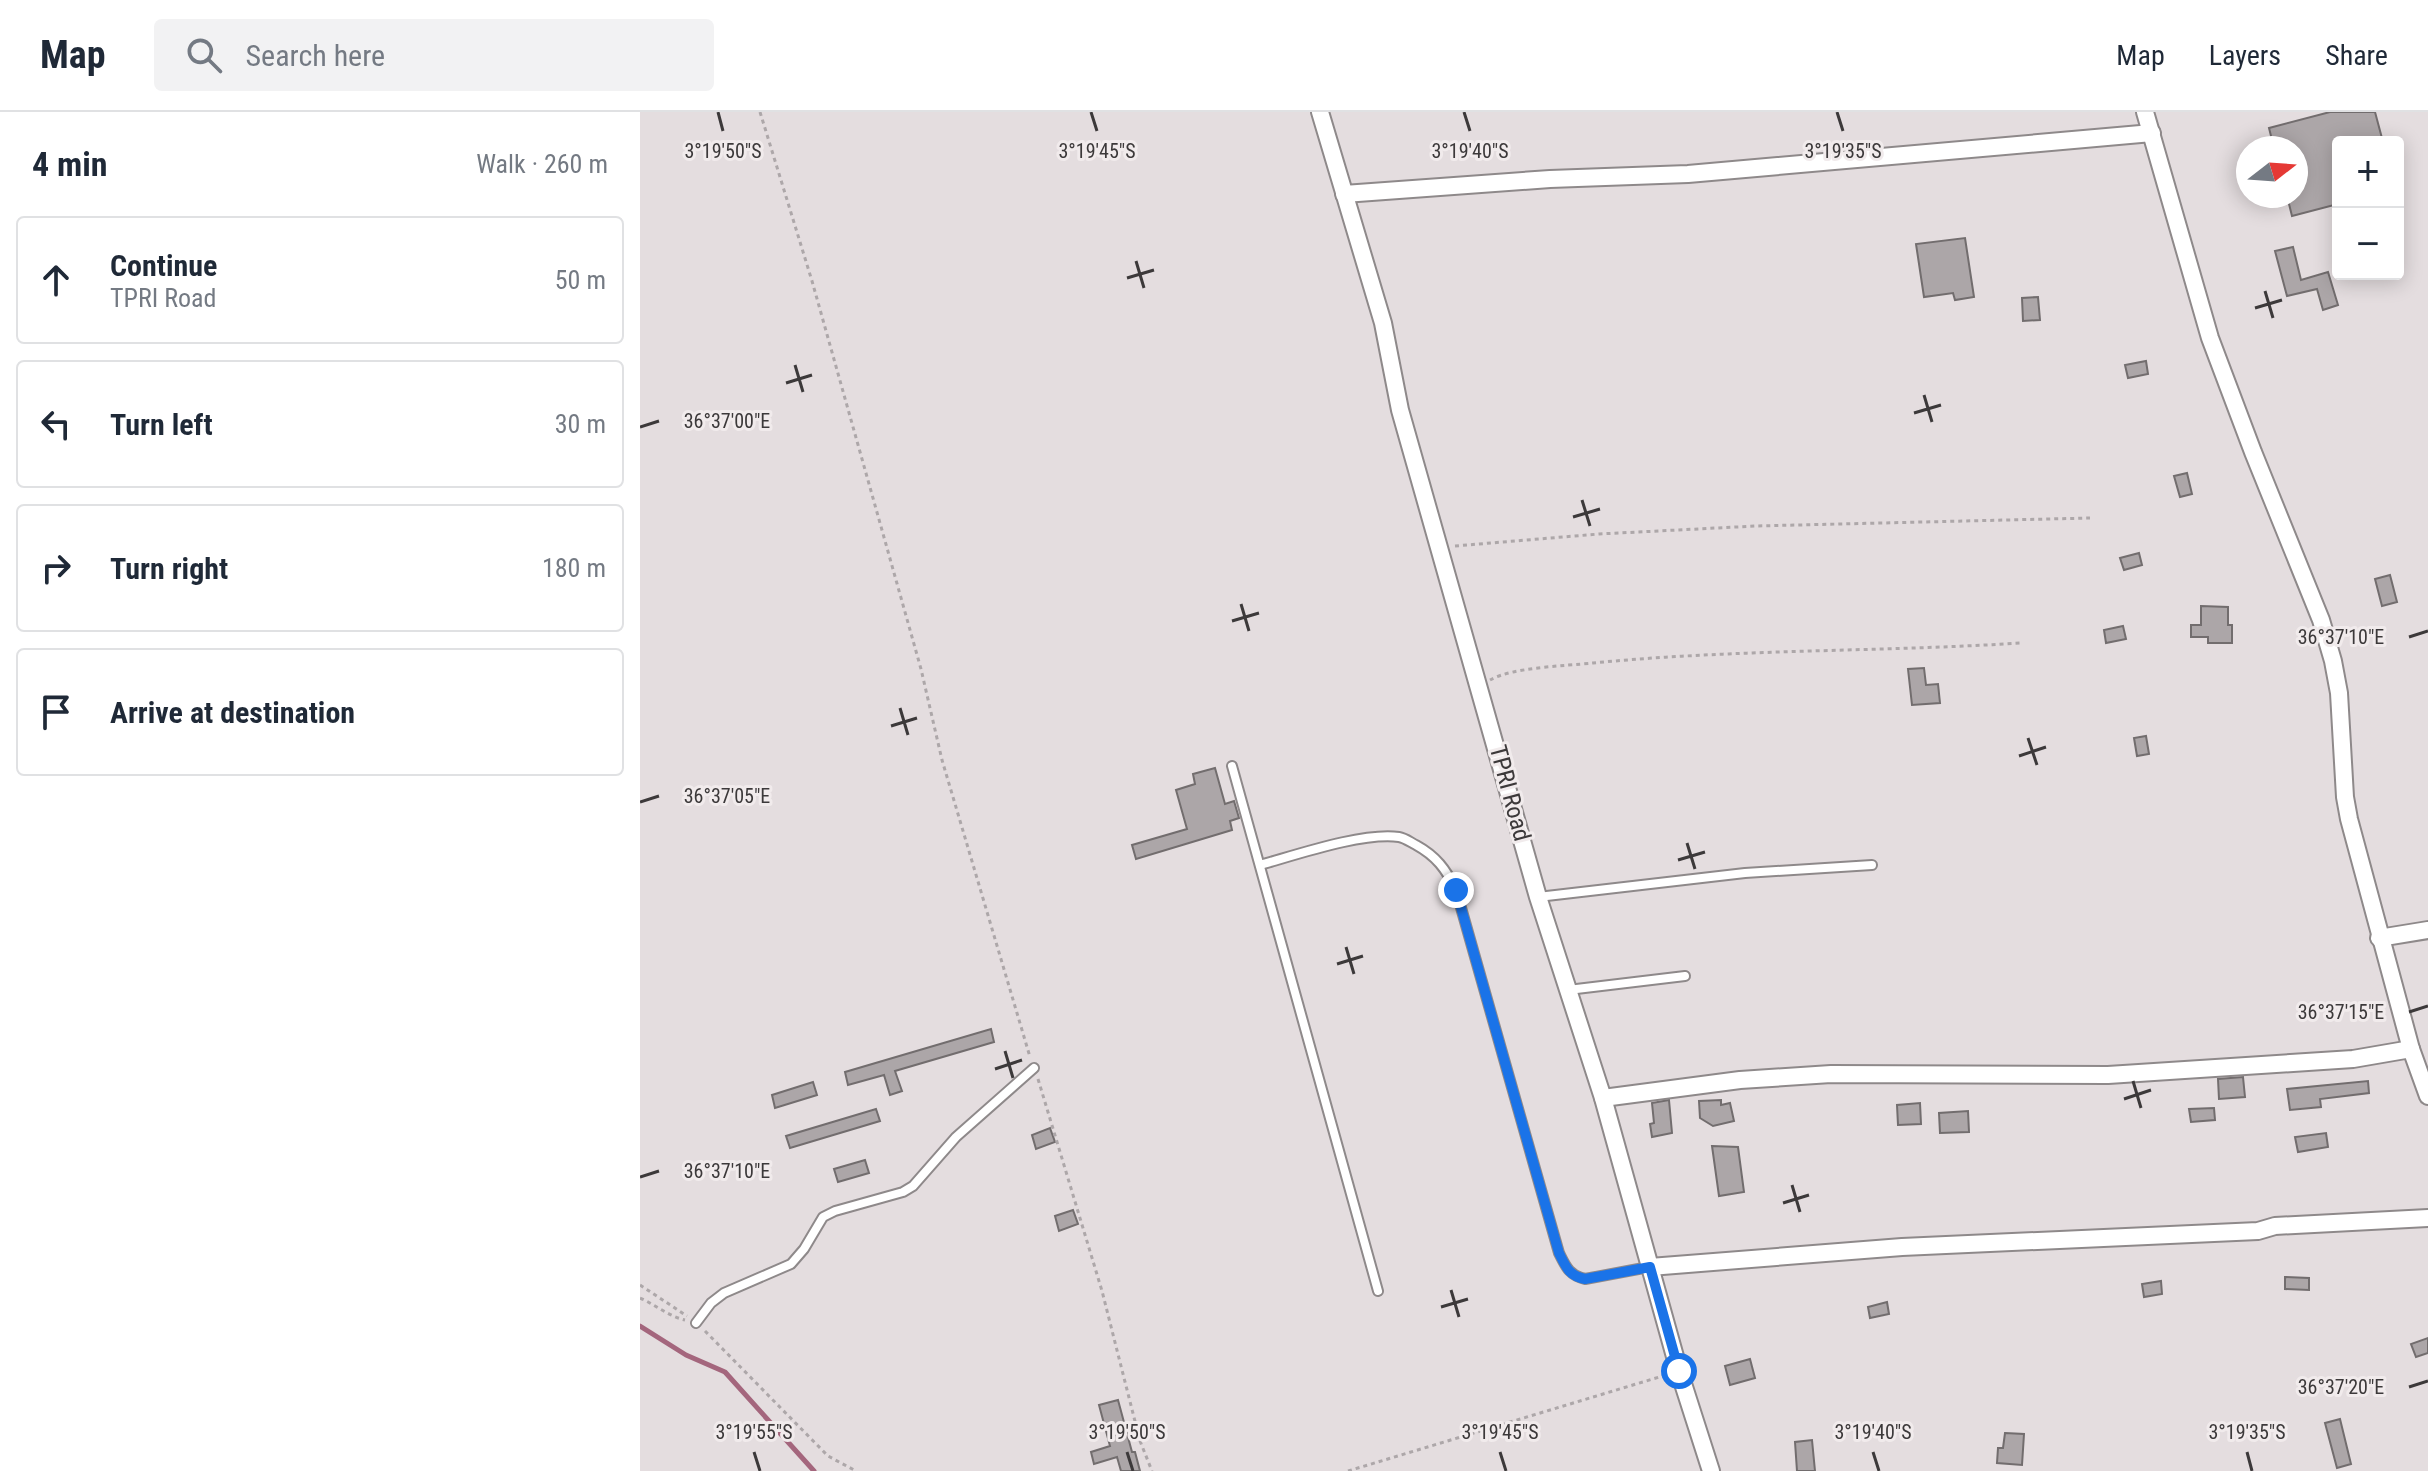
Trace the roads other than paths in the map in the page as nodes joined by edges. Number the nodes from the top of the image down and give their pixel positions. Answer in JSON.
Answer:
{"nodes":[{"id":1,"x":1320,"y":112,"type":"edge"},
{"id":2,"x":2145,"y":112,"type":"edge"},
{"id":3,"x":2152,"y":133,"type":"junction"},
{"id":4,"x":1344,"y":194,"type":"junction"},
{"id":5,"x":1232,"y":766,"type":"dead end"},
{"id":6,"x":1260,"y":865,"type":"junction"},
{"id":7,"x":1872,"y":865,"type":"dead end"},
{"id":8,"x":1538,"y":897,"type":"junction"},
{"id":9,"x":2428,"y":930,"type":"edge"},
{"id":10,"x":2379,"y":938,"type":"junction"},
{"id":11,"x":1685,"y":976,"type":"dead end"},
{"id":12,"x":1568,"y":990,"type":"junction"},
{"id":13,"x":2411,"y":1049,"type":"junction"},
{"id":14,"x":1034,"y":1068,"type":"road end"},
{"id":15,"x":2428,"y":1096,"type":"edge"},
{"id":16,"x":1603,"y":1098,"type":"junction"},
{"id":17,"x":2428,"y":1218,"type":"edge"},
{"id":18,"x":1650,"y":1267,"type":"junction"},
{"id":19,"x":1378,"y":1291,"type":"dead end"},
{"id":20,"x":696,"y":1323,"type":"road end"},
{"id":21,"x":1711,"y":1471,"type":"edge"}],
"edges":[{"from":1,"to":4,"type":"street","name":"TPRI Road"},
{"from":2,"to":3,"type":"street"},
{"from":3,"to":4,"type":"street"},
{"from":3,"to":10,"type":"street"},
{"from":4,"to":8,"type":"street","name":"TPRI Road"},
{"from":5,"to":6,"type":"lane"},
{"from":6,"to":18,"type":"lane"},
{"from":6,"to":19,"type":"lane"},
{"from":7,"to":8,"type":"lane"},
{"from":8,"to":12,"type":"street","name":"TPRI Road"},
{"from":9,"to":10,"type":"street"},
{"from":10,"to":13,"type":"street"},
{"from":11,"to":12,"type":"lane"},
{"from":12,"to":16,"type":"street","name":"TPRI Road"},
{"from":13,"to":15,"type":"street"},
{"from":13,"to":16,"type":"street"},
{"from":14,"to":20,"type":"lane"},
{"from":16,"to":18,"type":"street","name":"TPRI Road"},
{"from":17,"to":18,"type":"street"},
{"from":18,"to":21,"type":"street","name":"TPRI Road"}]}
